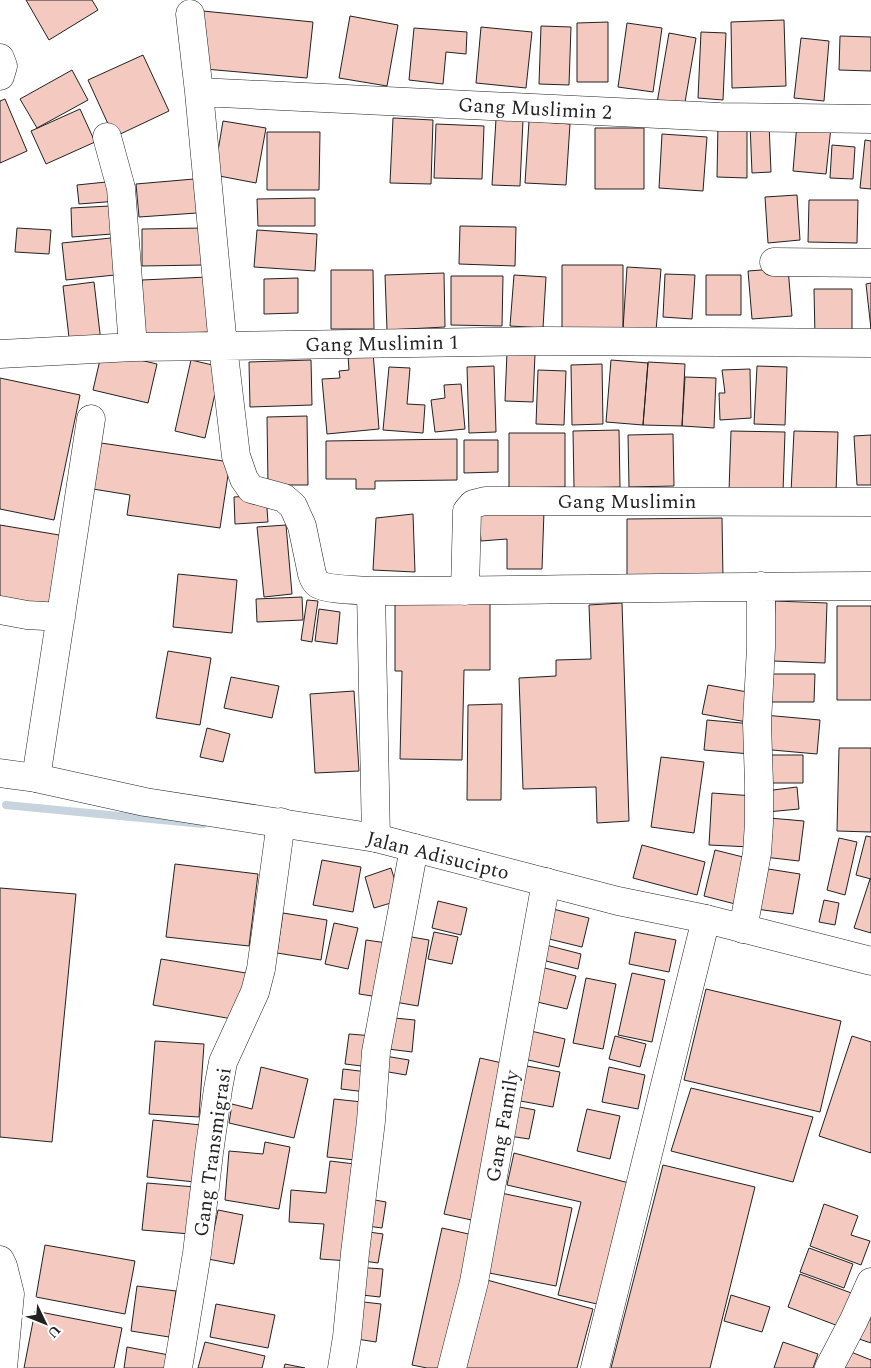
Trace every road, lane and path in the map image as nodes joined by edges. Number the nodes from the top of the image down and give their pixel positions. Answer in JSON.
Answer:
{"nodes":[{"id":1,"x":190,"y":14,"type":"dead end"},
{"id":2,"x":0,"y":58,"type":"edge"},
{"id":3,"x":0,"y":76,"type":"edge"},
{"id":4,"x":199,"y":92,"type":"junction"},
{"id":5,"x":871,"y":119,"type":"edge"},
{"id":6,"x":107,"y":137,"type":"dead end"},
{"id":7,"x":774,"y":262,"type":"dead end"},
{"id":8,"x":871,"y":263,"type":"edge"},
{"id":9,"x":871,"y":342,"type":"edge"},
{"id":10,"x":223,"y":346,"type":"junction"},
{"id":11,"x":133,"y":347,"type":"junction"},
{"id":12,"x":0,"y":354,"type":"edge"},
{"id":13,"x":91,"y":418,"type":"dead end"},
{"id":14,"x":871,"y":502,"type":"edge"},
{"id":15,"x":761,"y":586,"type":"junction"},
{"id":16,"x":871,"y":586,"type":"edge"},
{"id":17,"x":371,"y":591,"type":"junction"},
{"id":18,"x":465,"y":591,"type":"junction"},
{"id":19,"x":0,"y":610,"type":"edge"},
{"id":20,"x":61,"y":617,"type":"junction"},
{"id":21,"x":0,"y":773,"type":"edge"},
{"id":22,"x":36,"y":778,"type":"junction"},
{"id":23,"x":281,"y":822,"type":"junction"},
{"id":24,"x":376,"y":838,"type":"junction"},
{"id":25,"x":414,"y":848,"type":"junction"},
{"id":26,"x":546,"y":882,"type":"junction"},
{"id":27,"x":706,"y":919,"type":"junction"},
{"id":28,"x":743,"y":929,"type":"junction"},
{"id":29,"x":871,"y":961,"type":"edge"},
{"id":30,"x":0,"y":1260,"type":"edge"},
{"id":31,"x":871,"y":1282,"type":"edge"},
{"id":32,"x":3,"y":1368,"type":"edge"},
{"id":33,"x":178,"y":1368,"type":"edge"},
{"id":34,"x":342,"y":1368,"type":"edge"},
{"id":35,"x":452,"y":1368,"type":"edge"},
{"id":36,"x":595,"y":1368,"type":"edge"},
{"id":37,"x":829,"y":1368,"type":"edge"}],
"edges":[{"from":1,"to":4,"type":"street"},
{"from":2,"to":3,"type":"street"},
{"from":4,"to":5,"type":"street","name":"Gang Muslimin 2"},
{"from":4,"to":10,"type":"street"},
{"from":6,"to":11,"type":"street"},
{"from":7,"to":8,"type":"street"},
{"from":9,"to":10,"type":"street","name":"Gang Muslimin 1"},
{"from":10,"to":11,"type":"street","name":"Gang Muslimin 1"},
{"from":10,"to":17,"type":"street"},
{"from":11,"to":12,"type":"street","name":"Gang Muslimin 1"},
{"from":13,"to":20,"type":"street"},
{"from":14,"to":18,"type":"street","name":"Gang Muslimin"},
{"from":15,"to":16,"type":"street"},
{"from":15,"to":18,"type":"street"},
{"from":15,"to":28,"type":"street"},
{"from":17,"to":18,"type":"street"},
{"from":17,"to":24,"type":"street"},
{"from":19,"to":20,"type":"street"},
{"from":20,"to":22,"type":"street"},
{"from":21,"to":22,"type":"street","name":"Jalan Adisucipto"},
{"from":22,"to":23,"type":"street","name":"Jalan Adisucipto"},
{"from":23,"to":24,"type":"street","name":"Jalan Adisucipto"},
{"from":23,"to":33,"type":"street","name":"Gang Transmigrasi"},
{"from":24,"to":25,"type":"street","name":"Jalan Adisucipto"},
{"from":25,"to":26,"type":"street","name":"Jalan Adisucipto"},
{"from":25,"to":34,"type":"street"},
{"from":26,"to":27,"type":"street","name":"Jalan Adisucipto"},
{"from":26,"to":35,"type":"street","name":"Gang Family"},
{"from":27,"to":28,"type":"street","name":"Jalan Adisucipto"},
{"from":27,"to":36,"type":"street"},
{"from":28,"to":29,"type":"street","name":"Jalan Adisucipto"},
{"from":30,"to":32,"type":"street"},
{"from":31,"to":37,"type":"street"}]}
